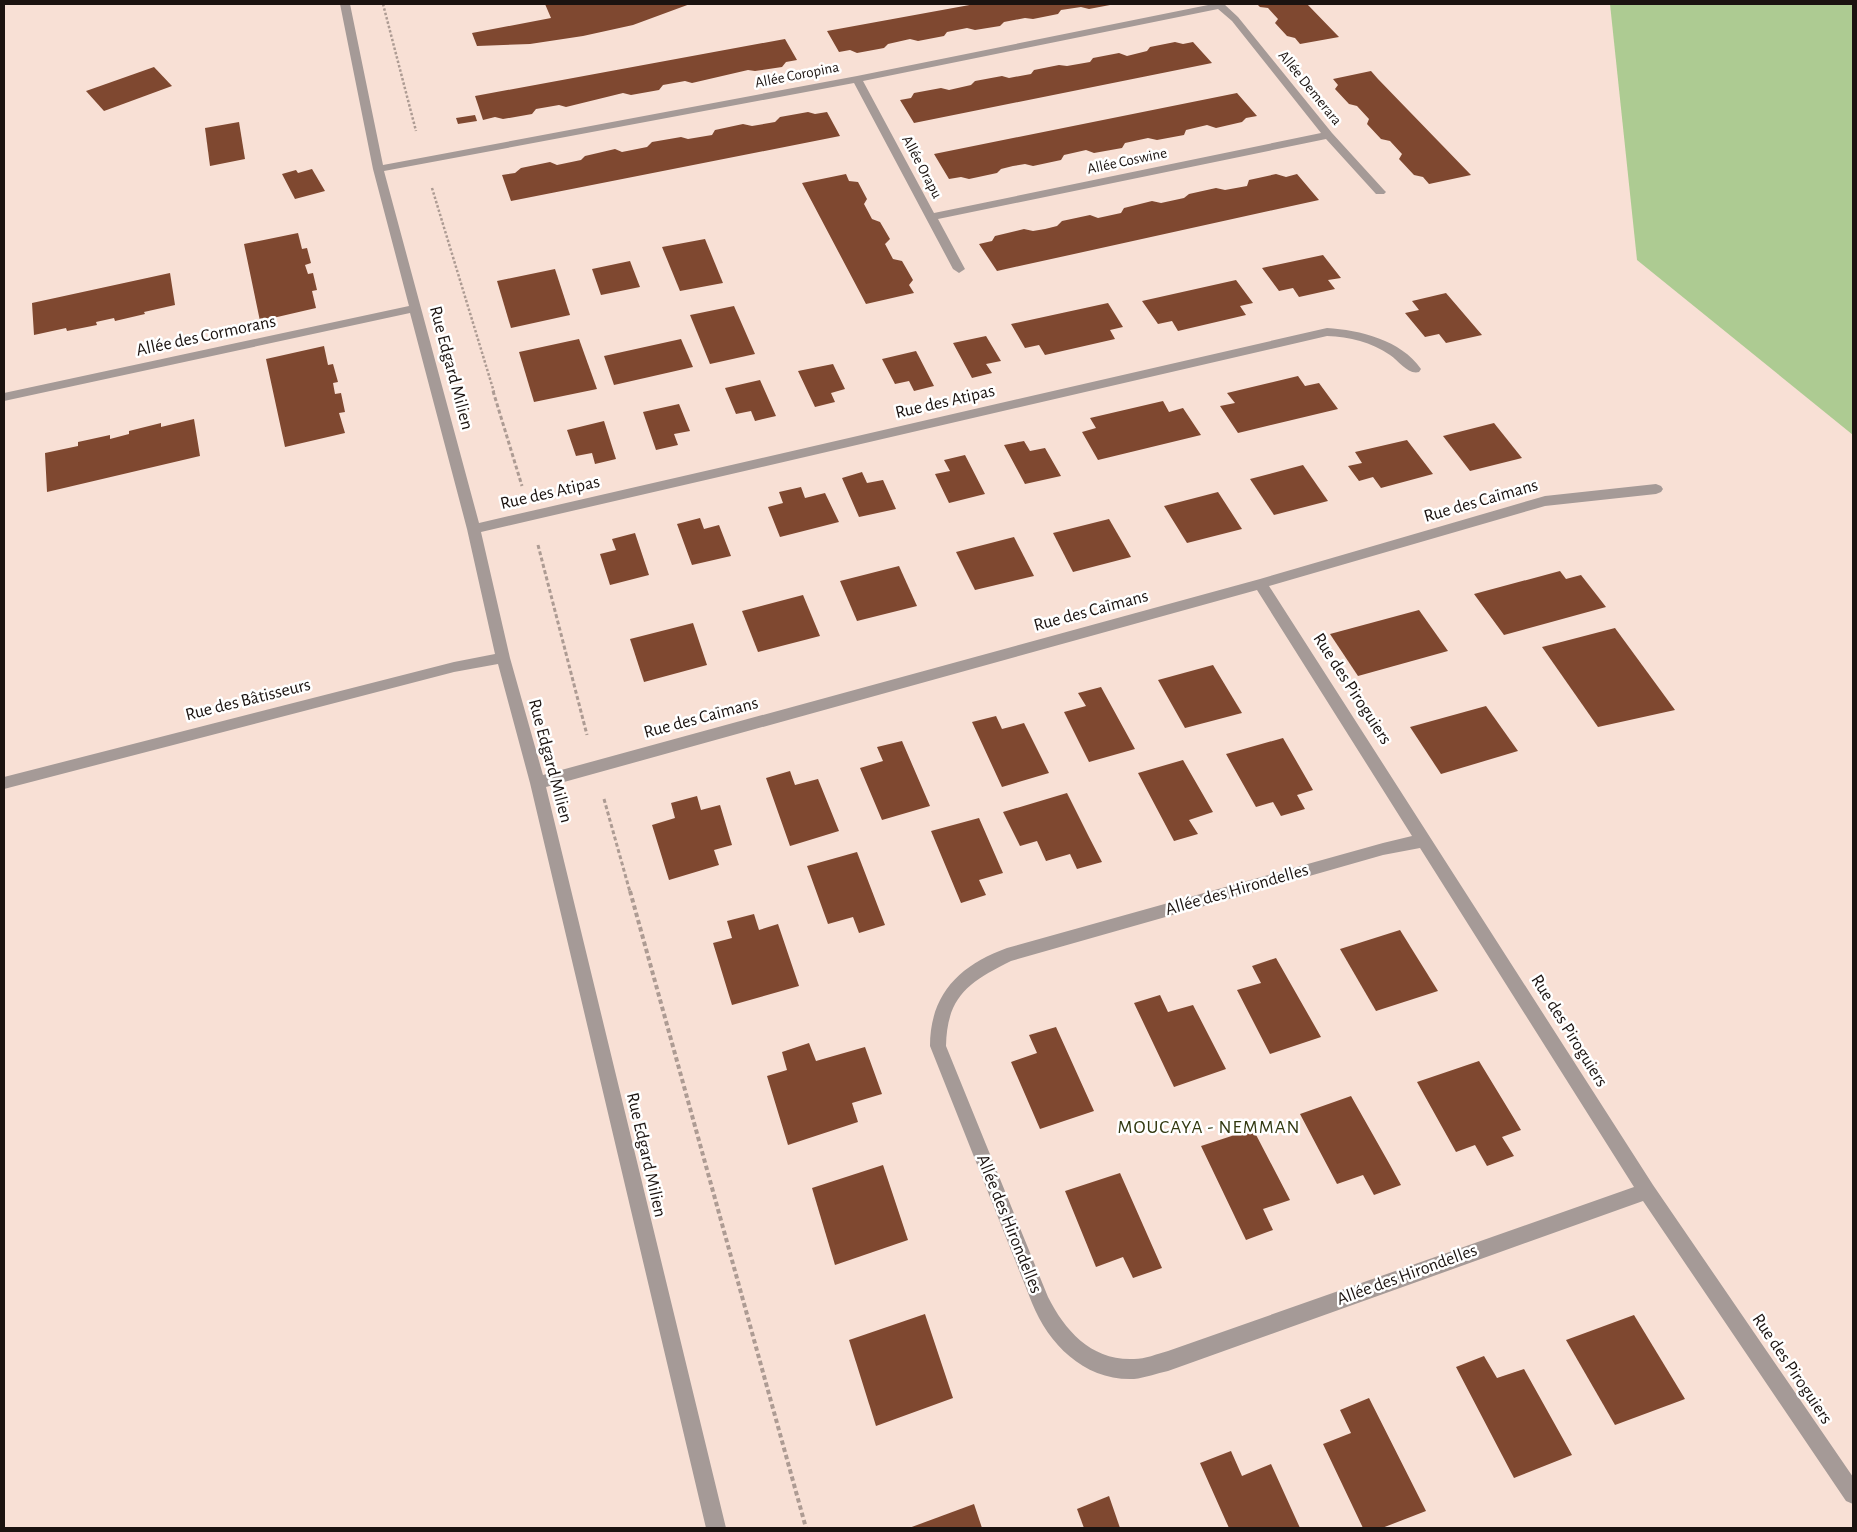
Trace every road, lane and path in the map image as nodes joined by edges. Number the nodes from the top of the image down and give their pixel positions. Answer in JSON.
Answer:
{"nodes":[{"id":1,"x":345,"y":4,"type":"edge"},
{"id":2,"x":1219,"y":5,"type":"edge"},
{"id":3,"x":857,"y":79,"type":"junction"},
{"id":4,"x":1328,"y":135,"type":"junction"},
{"id":5,"x":378,"y":169,"type":"junction"},
{"id":6,"x":1380,"y":192,"type":"dead end"},
{"id":7,"x":931,"y":217,"type":"junction"},
{"id":8,"x":959,"y":269,"type":"dead end"},
{"id":9,"x":415,"y":308,"type":"junction"},
{"id":10,"x":1415,"y":369,"type":"dead end"},
{"id":11,"x":4,"y":397,"type":"edge"},
{"id":12,"x":1656,"y":490,"type":"dead end"},
{"id":13,"x":474,"y":529,"type":"junction"},
{"id":14,"x":1260,"y":584,"type":"junction"},
{"id":15,"x":503,"y":658,"type":"junction"},
{"id":16,"x":4,"y":783,"type":"edge"},
{"id":17,"x":538,"y":783,"type":"junction"},
{"id":18,"x":1425,"y":840,"type":"junction"},
{"id":19,"x":1647,"y":1191,"type":"junction"},
{"id":20,"x":1853,"y":1494,"type":"edge"},
{"id":21,"x":716,"y":1528,"type":"edge"}],
"edges":[{"from":1,"to":5,"type":"street","name":"Rue Edgard Milien"},
{"from":2,"to":3,"type":"street","name":"Allée Coropina"},
{"from":2,"to":4,"type":"street","name":"Allée Demerara"},
{"from":3,"to":5,"type":"street","name":"Allée Coropina"},
{"from":3,"to":7,"type":"street","name":"Allée Orapu"},
{"from":4,"to":6,"type":"street","name":"Allée Demerara"},
{"from":4,"to":7,"type":"street","name":"Allée Coswine"},
{"from":5,"to":9,"type":"street","name":"Rue Edgard Milien"},
{"from":7,"to":8,"type":"street","name":"Allée Orapu"},
{"from":9,"to":11,"type":"street","name":"Allée des Cormorans"},
{"from":9,"to":13,"type":"street","name":"Rue Edgard Milien"},
{"from":10,"to":13,"type":"street","name":"Rue des Atipas"},
{"from":12,"to":14,"type":"street","name":"Rue des Caïmans"},
{"from":13,"to":15,"type":"street","name":"Rue Edgard Milien"},
{"from":14,"to":17,"type":"street","name":"Rue des Caïmans"},
{"from":14,"to":18,"type":"street","name":"Rue des Piroguiers"},
{"from":15,"to":16,"type":"street","name":"Rue des Bâtisseurs"},
{"from":15,"to":17,"type":"street","name":"Rue Edgard Milien"},
{"from":17,"to":21,"type":"street","name":"Rue Edgard Milien"},
{"from":18,"to":19,"type":"street","name":"Rue des Piroguiers"},
{"from":18,"to":19,"type":"street","name":"Allée des Hirondelles"},
{"from":19,"to":20,"type":"street","name":"Rue des Piroguiers"}]}
